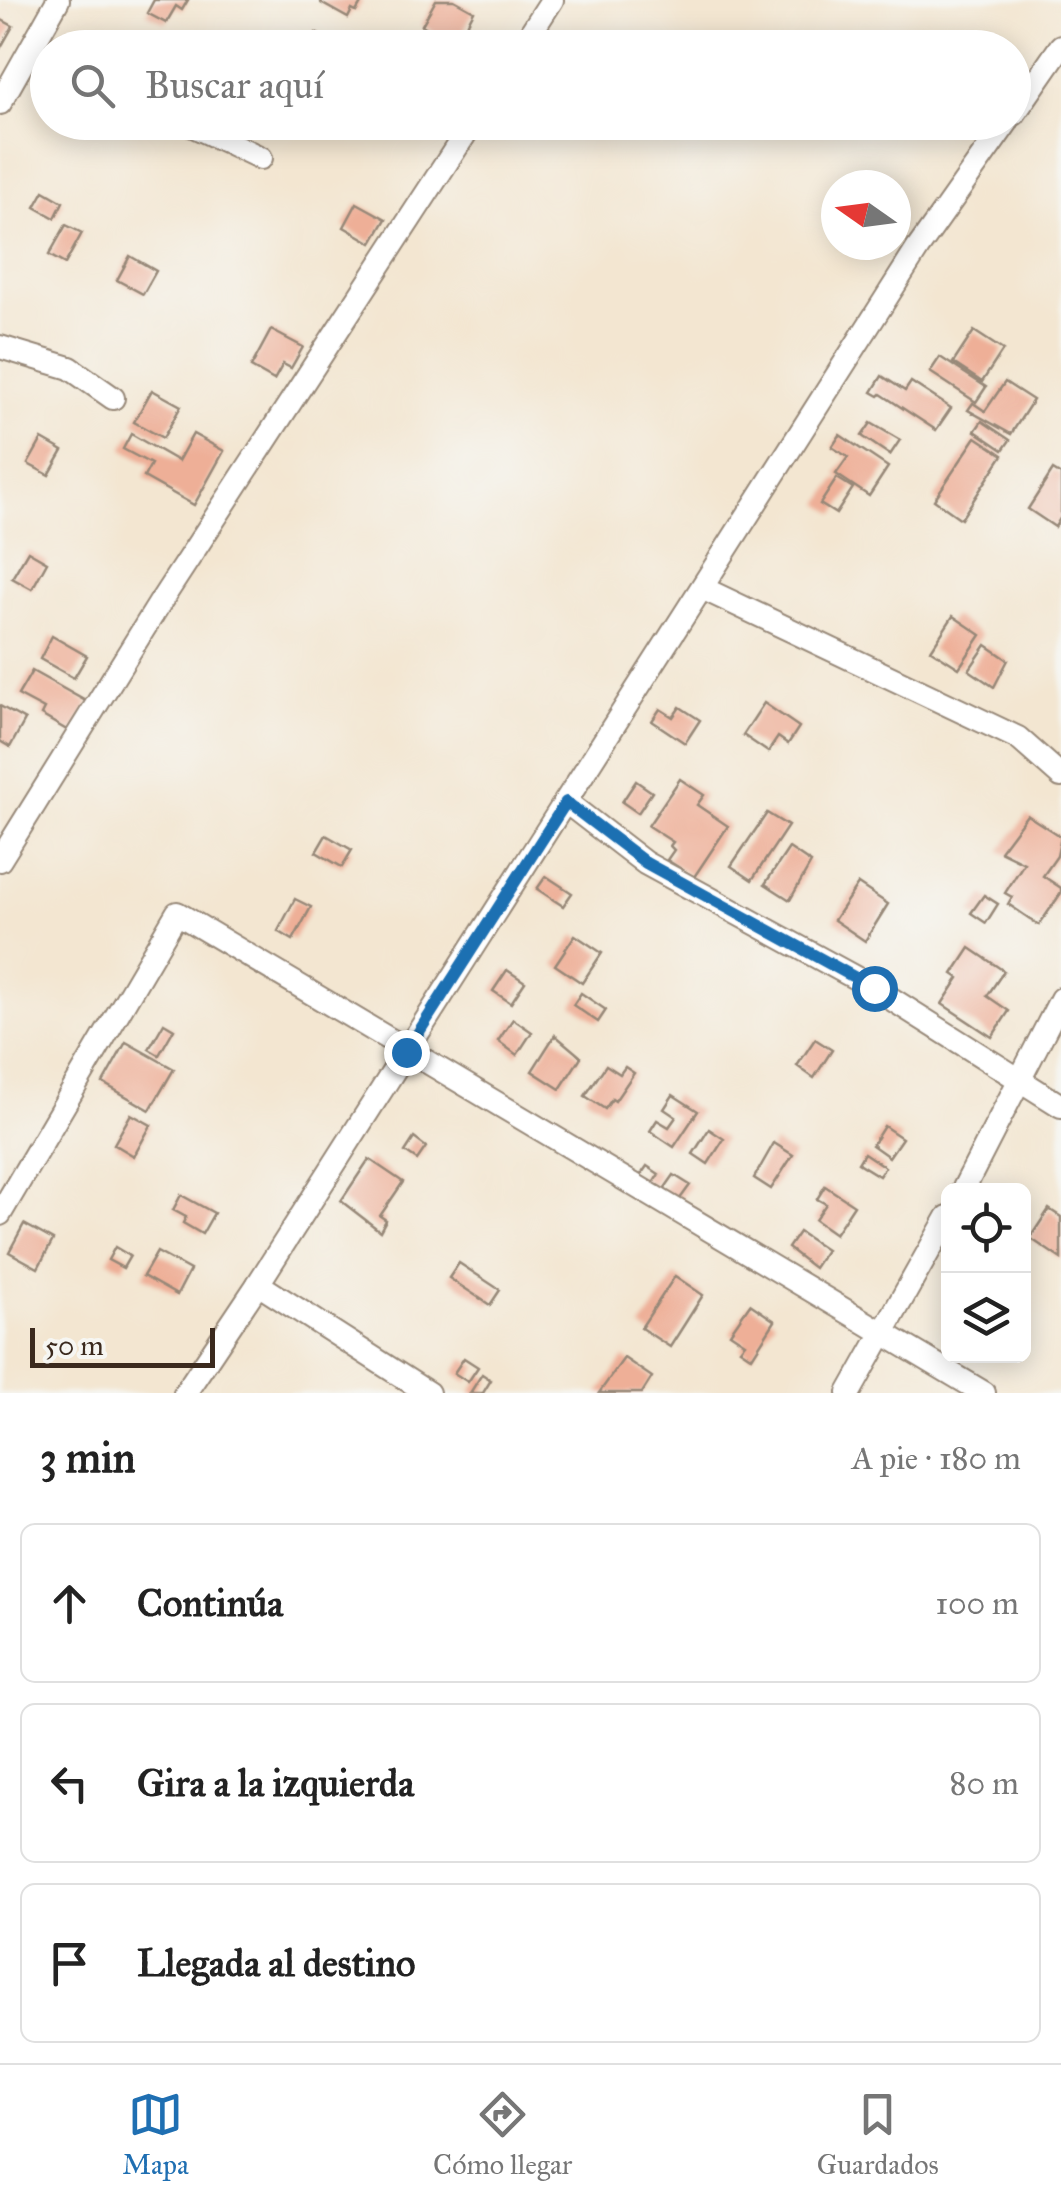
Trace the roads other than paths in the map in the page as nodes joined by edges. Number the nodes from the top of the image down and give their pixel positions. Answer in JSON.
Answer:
{"nodes":[{"id":1,"x":58,"y":0,"type":"edge"},
{"id":2,"x":552,"y":0,"type":"edge"},
{"id":3,"x":47,"y":30,"type":"edge"},
{"id":4,"x":533,"y":30,"type":"edge"},
{"id":5,"x":1061,"y":46,"type":"edge"},
{"id":6,"x":30,"y":65,"type":"edge"},
{"id":7,"x":1031,"y":89,"type":"edge"},
{"id":8,"x":0,"y":104,"type":"edge"},
{"id":9,"x":223,"y":140,"type":"edge"},
{"id":10,"x":461,"y":140,"type":"edge"},
{"id":11,"x":994,"y":140,"type":"edge"},
{"id":12,"x":261,"y":158,"type":"dead end"},
{"id":13,"x":0,"y":347,"type":"edge"},
{"id":14,"x":113,"y":398,"type":"dead end"},
{"id":15,"x":702,"y":588,"type":"junction"},
{"id":16,"x":1061,"y":776,"type":"edge"},
{"id":17,"x":566,"y":802,"type":"junction"},
{"id":18,"x":0,"y":860,"type":"edge"},
{"id":19,"x":1061,"y":999,"type":"edge"},
{"id":20,"x":406,"y":1052,"type":"junction"},
{"id":21,"x":1020,"y":1082,"type":"junction"},
{"id":22,"x":1061,"y":1106,"type":"edge"},
{"id":23,"x":967,"y":1183,"type":"edge"},
{"id":24,"x":0,"y":1214,"type":"edge"},
{"id":25,"x":941,"y":1229,"type":"edge"},
{"id":26,"x":258,"y":1284,"type":"junction"},
{"id":27,"x":884,"y":1331,"type":"junction"},
{"id":28,"x":184,"y":1393,"type":"edge"},
{"id":29,"x":428,"y":1393,"type":"edge"},
{"id":30,"x":848,"y":1393,"type":"edge"},
{"id":31,"x":984,"y":1393,"type":"edge"}],
"edges":[{"from":1,"to":3,"type":"street"},
{"from":2,"to":4,"type":"street"},
{"from":5,"to":7,"type":"street"},
{"from":6,"to":8,"type":"street"},
{"from":9,"to":12,"type":"street"},
{"from":10,"to":18,"type":"street"},
{"from":11,"to":15,"type":"street"},
{"from":13,"to":14,"type":"street"},
{"from":15,"to":16,"type":"street"},
{"from":15,"to":17,"type":"street"},
{"from":17,"to":20,"type":"street"},
{"from":17,"to":21,"type":"street"},
{"from":19,"to":21,"type":"street"},
{"from":20,"to":24,"type":"street"},
{"from":20,"to":26,"type":"street"},
{"from":20,"to":27,"type":"street"},
{"from":21,"to":22,"type":"street"},
{"from":21,"to":23,"type":"street"},
{"from":25,"to":27,"type":"street"},
{"from":26,"to":28,"type":"street"},
{"from":26,"to":29,"type":"street"},
{"from":27,"to":30,"type":"street"},
{"from":27,"to":31,"type":"street"}]}
